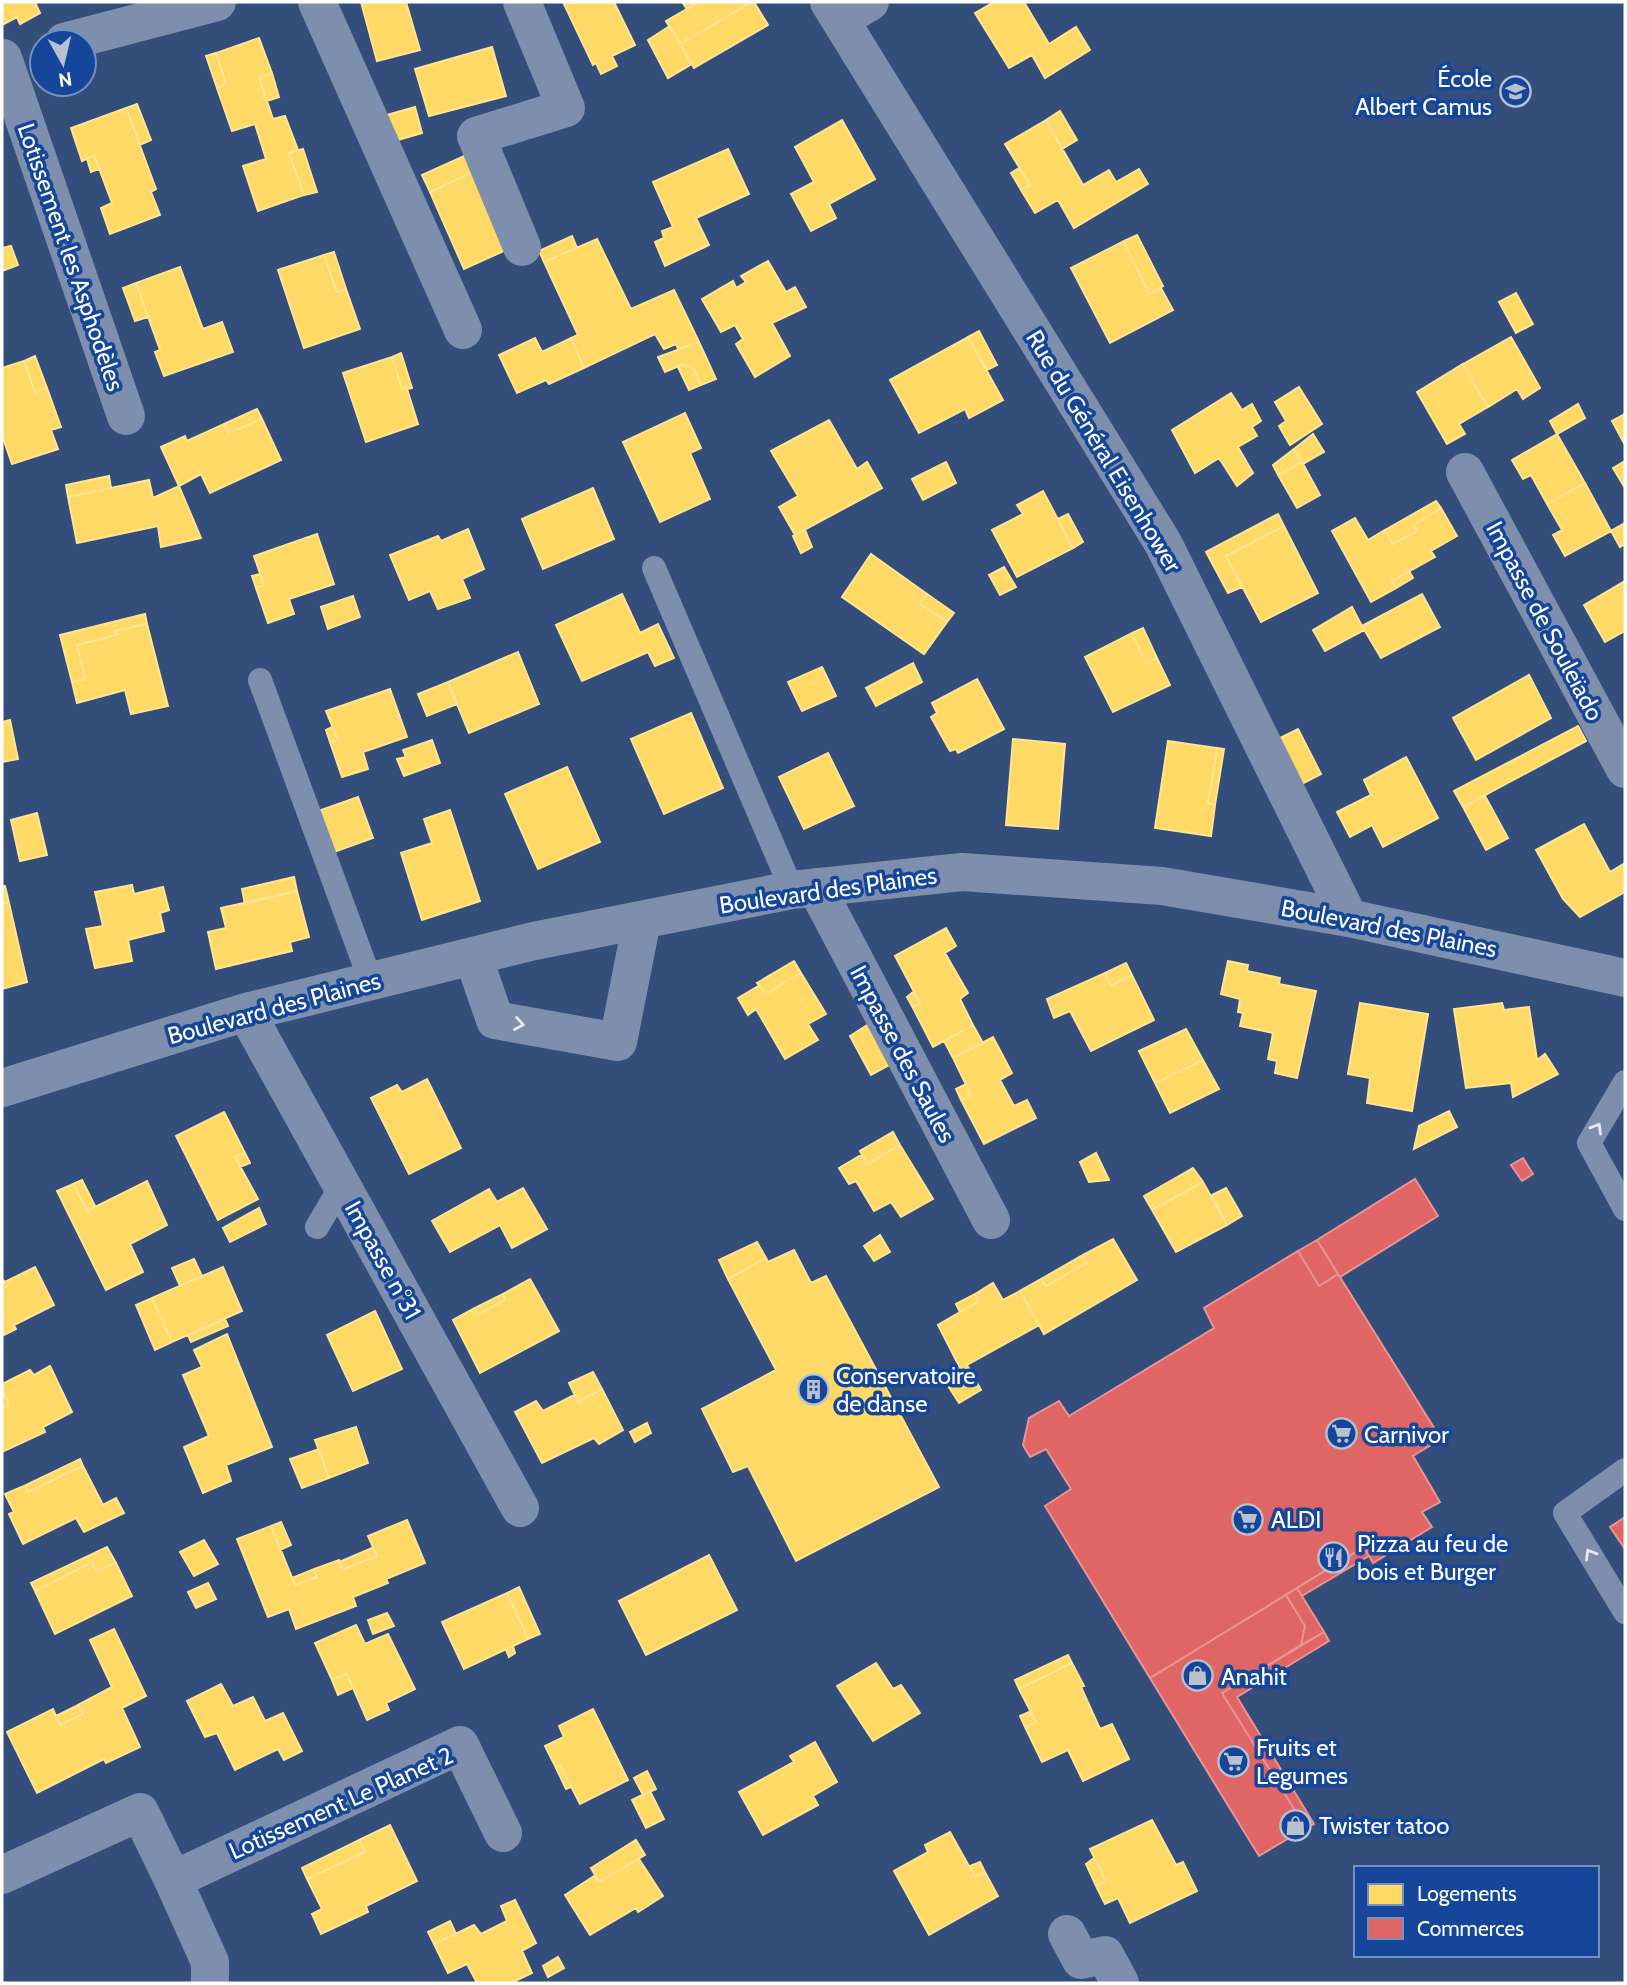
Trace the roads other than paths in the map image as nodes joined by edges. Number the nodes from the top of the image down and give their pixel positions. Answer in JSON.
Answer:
{"nodes":[{"id":1,"x":217,"y":2,"type":"edge"},
{"id":2,"x":317,"y":2,"type":"edge"},
{"id":3,"x":522,"y":2,"type":"edge"},
{"id":4,"x":846,"y":8,"type":"edge"},
{"id":5,"x":98,"y":33,"type":"edge"},
{"id":6,"x":28,"y":52,"type":"edge"},
{"id":7,"x":2,"y":58,"type":"edge"},
{"id":8,"x":522,"y":247,"type":"dead end"},
{"id":9,"x":463,"y":330,"type":"dead end"},
{"id":10,"x":126,"y":416,"type":"dead end"},
{"id":11,"x":1465,"y":472,"type":"dead end"},
{"id":12,"x":654,"y":568,"type":"dead end"},
{"id":13,"x":260,"y":680,"type":"dead end"},
{"id":14,"x":1625,"y":769,"type":"edge"},
{"id":15,"x":804,"y":889,"type":"junction"},
{"id":16,"x":1349,"y":918,"type":"junction"},
{"id":17,"x":642,"y":920,"type":"junction"},
{"id":18,"x":473,"y":956,"type":"junction"},
{"id":19,"x":1625,"y":978,"type":"edge"},
{"id":20,"x":372,"y":982,"type":"junction"},
{"id":21,"x":246,"y":1012,"type":"junction"},
{"id":22,"x":1625,"y":1082,"type":"edge"},
{"id":23,"x":2,"y":1088,"type":"edge"},
{"id":24,"x":342,"y":1185,"type":"junction"},
{"id":25,"x":1625,"y":1209,"type":"edge"},
{"id":26,"x":991,"y":1220,"type":"dead end"},
{"id":27,"x":317,"y":1227,"type":"dead end"},
{"id":28,"x":1625,"y":1470,"type":"edge"},
{"id":29,"x":520,"y":1508,"type":"dead end"},
{"id":30,"x":1625,"y":1612,"type":"edge"},
{"id":31,"x":503,"y":1833,"type":"dead end"},
{"id":32,"x":2,"y":1875,"type":"edge"},
{"id":33,"x":173,"y":1880,"type":"junction"},
{"id":34,"x":1067,"y":1934,"type":"dead end"},
{"id":35,"x":210,"y":1983,"type":"edge"},
{"id":36,"x":1120,"y":1983,"type":"edge"}],
"edges":[{"from":1,"to":5,"type":"street"},
{"from":2,"to":9,"type":"street"},
{"from":3,"to":8,"type":"street"},
{"from":4,"to":16,"type":"street","name":"Rue du Général Eisenhower"},
{"from":6,"to":7,"type":"street"},
{"from":7,"to":10,"type":"street","name":"Lotissement les Asphodèles"},
{"from":11,"to":14,"type":"street","name":"Impasse de Souleïado"},
{"from":12,"to":15,"type":"lane"},
{"from":13,"to":20,"type":"lane"},
{"from":15,"to":16,"type":"street","name":"Boulevard des Plaines"},
{"from":15,"to":17,"type":"street","name":"Boulevard des Plaines"},
{"from":15,"to":26,"type":"street","name":"Impasse des Saules"},
{"from":16,"to":19,"type":"street","name":"Boulevard des Plaines"},
{"from":17,"to":18,"type":"street","name":"Boulevard des Plaines"},
{"from":18,"to":17,"type":"street","one_way":true},
{"from":18,"to":20,"type":"street","name":"Boulevard des Plaines"},
{"from":20,"to":21,"type":"street","name":"Boulevard des Plaines"},
{"from":21,"to":23,"type":"street","name":"Boulevard des Plaines"},
{"from":21,"to":24,"type":"street","name":"Impasse n°31"},
{"from":25,"to":22,"type":"lane","one_way":true},
{"from":24,"to":27,"type":"lane"},
{"from":24,"to":29,"type":"street","name":"Impasse n°31"},
{"from":30,"to":28,"type":"lane","one_way":true},
{"from":31,"to":33,"type":"street","name":"Lotissement Le Planet 2"},
{"from":32,"to":33,"type":"street"},
{"from":33,"to":35,"type":"street"},
{"from":34,"to":36,"type":"street"}]}
